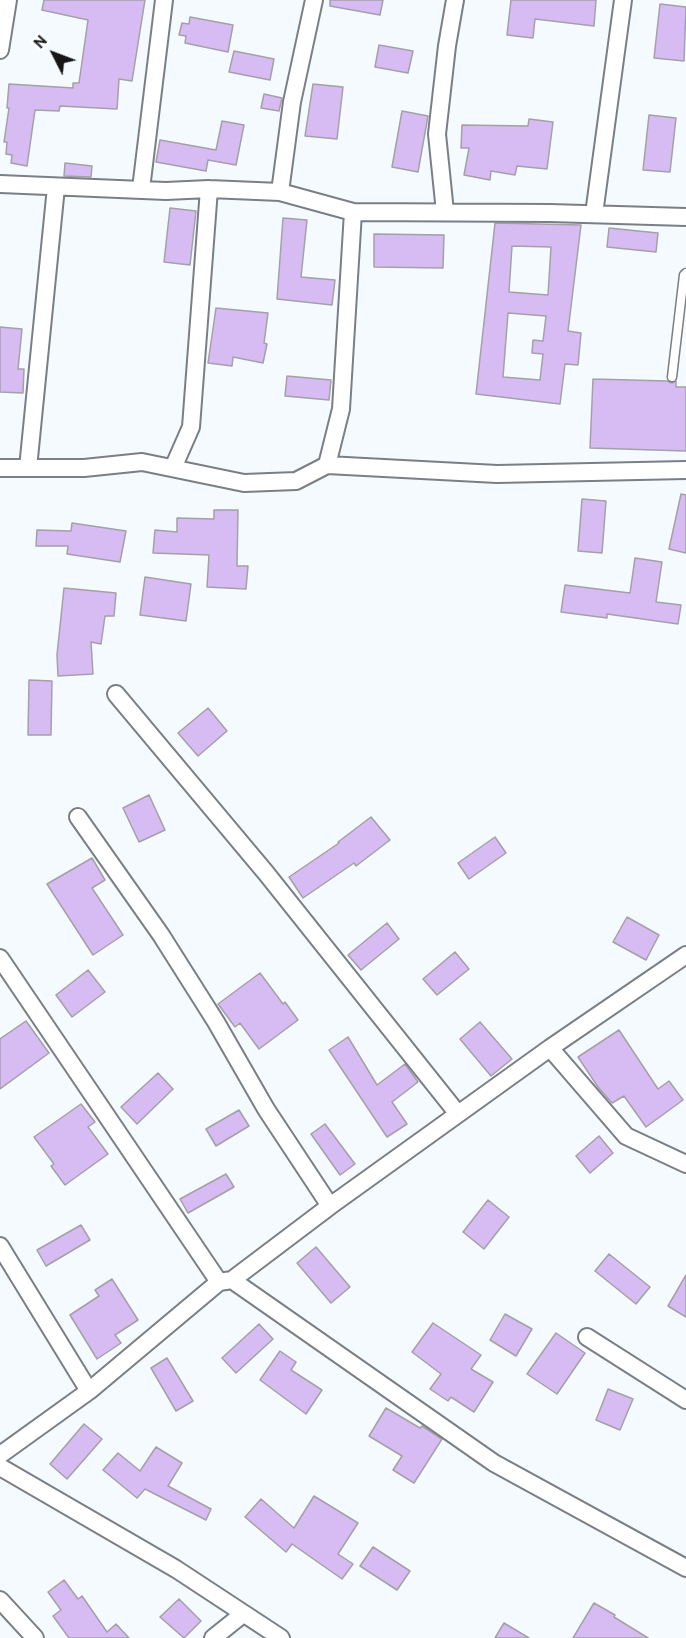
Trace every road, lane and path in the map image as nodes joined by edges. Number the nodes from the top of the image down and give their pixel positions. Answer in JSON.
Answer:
{"nodes":[{"id":1,"x":8,"y":0,"type":"edge"},
{"id":2,"x":164,"y":0,"type":"edge"},
{"id":3,"x":314,"y":0,"type":"edge"},
{"id":4,"x":455,"y":0,"type":"edge"},
{"id":5,"x":623,"y":0,"type":"edge"},
{"id":6,"x":0,"y":50,"type":"edge"},
{"id":7,"x":0,"y":184,"type":"edge"},
{"id":8,"x":56,"y":187,"type":"junction"},
{"id":9,"x":141,"y":189,"type":"junction"},
{"id":10,"x":209,"y":189,"type":"junction"},
{"id":11,"x":280,"y":192,"type":"junction"},
{"id":12,"x":354,"y":212,"type":"junction"},
{"id":13,"x":445,"y":212,"type":"junction"},
{"id":14,"x":594,"y":214,"type":"junction"},
{"id":15,"x":686,"y":217,"type":"edge"},
{"id":16,"x":686,"y":273,"type":"edge"},
{"id":17,"x":672,"y":377,"type":"dead end"},
{"id":18,"x":327,"y":465,"type":"junction"},
{"id":19,"x":0,"y":468,"type":"edge"},
{"id":20,"x":28,"y":468,"type":"junction"},
{"id":21,"x":173,"y":468,"type":"junction"},
{"id":22,"x":686,"y":470,"type":"edge"},
{"id":23,"x":116,"y":694,"type":"dead end"},
{"id":24,"x":78,"y":817,"type":"dead end"},
{"id":25,"x":686,"y":955,"type":"edge"},
{"id":26,"x":0,"y":958,"type":"edge"},
{"id":27,"x":550,"y":1048,"type":"junction"},
{"id":28,"x":458,"y":1114,"type":"junction"},
{"id":29,"x":684,"y":1161,"type":"edge"},
{"id":30,"x":330,"y":1206,"type":"junction"},
{"id":31,"x":0,"y":1246,"type":"edge"},
{"id":32,"x":226,"y":1281,"type":"junction"},
{"id":33,"x":587,"y":1337,"type":"dead end"},
{"id":34,"x":89,"y":1391,"type":"junction"},
{"id":35,"x":686,"y":1400,"type":"edge"},
{"id":36,"x":0,"y":1455,"type":"edge"},
{"id":37,"x":0,"y":1467,"type":"edge"},
{"id":38,"x":686,"y":1568,"type":"edge"},
{"id":39,"x":0,"y":1600,"type":"edge"},
{"id":40,"x":243,"y":1614,"type":"junction"},
{"id":41,"x":35,"y":1638,"type":"edge"},
{"id":42,"x":213,"y":1638,"type":"edge"},
{"id":43,"x":281,"y":1638,"type":"edge"}],
"edges":[{"from":1,"to":6,"type":"street"},
{"from":2,"to":9,"type":"street"},
{"from":3,"to":11,"type":"street"},
{"from":4,"to":13,"type":"street"},
{"from":5,"to":14,"type":"street"},
{"from":7,"to":8,"type":"street"},
{"from":8,"to":9,"type":"street"},
{"from":8,"to":20,"type":"street"},
{"from":9,"to":10,"type":"street"},
{"from":10,"to":11,"type":"street"},
{"from":10,"to":21,"type":"street"},
{"from":11,"to":12,"type":"street"},
{"from":12,"to":13,"type":"street"},
{"from":12,"to":18,"type":"street"},
{"from":13,"to":14,"type":"street"},
{"from":14,"to":15,"type":"street"},
{"from":16,"to":17,"type":"lane"},
{"from":18,"to":21,"type":"street"},
{"from":18,"to":22,"type":"street"},
{"from":19,"to":20,"type":"street"},
{"from":20,"to":21,"type":"street"},
{"from":23,"to":28,"type":"street"},
{"from":24,"to":30,"type":"street"},
{"from":25,"to":27,"type":"street"},
{"from":26,"to":32,"type":"street"},
{"from":27,"to":28,"type":"street"},
{"from":27,"to":29,"type":"street"},
{"from":28,"to":30,"type":"street"},
{"from":30,"to":32,"type":"street"},
{"from":31,"to":34,"type":"street"},
{"from":32,"to":34,"type":"street"},
{"from":32,"to":38,"type":"street"},
{"from":33,"to":35,"type":"street"},
{"from":34,"to":36,"type":"street"},
{"from":37,"to":40,"type":"street"},
{"from":39,"to":41,"type":"street"},
{"from":40,"to":42,"type":"street"},
{"from":40,"to":43,"type":"street"}]}
